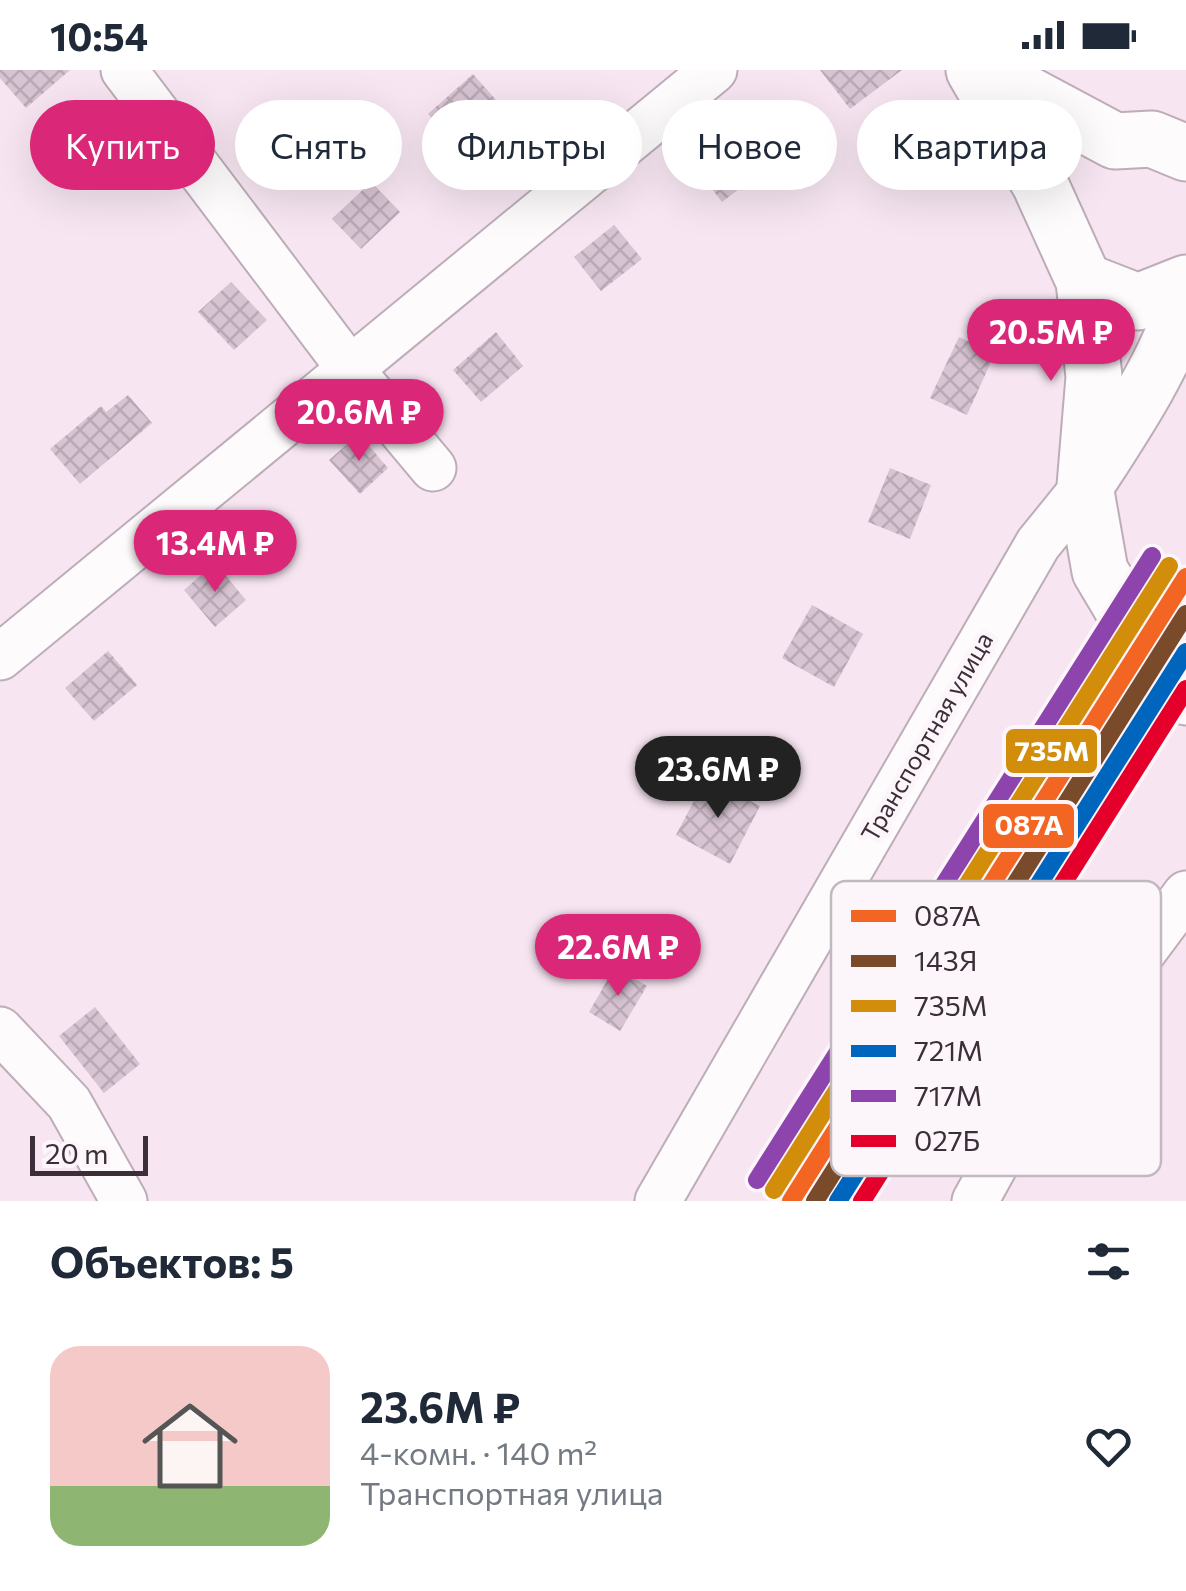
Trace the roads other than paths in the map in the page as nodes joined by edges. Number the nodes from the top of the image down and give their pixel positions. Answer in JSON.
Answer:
{"nodes":[{"id":1,"x":124,"y":70,"type":"edge"},
{"id":2,"x":714,"y":70,"type":"edge"},
{"id":3,"x":974,"y":70,"type":"edge"},
{"id":4,"x":982,"y":70,"type":"edge"},
{"id":5,"x":1115,"y":141,"type":"junction"},
{"id":6,"x":1186,"y":153,"type":"edge"},
{"id":7,"x":1056,"y":224,"type":"junction"},
{"id":8,"x":1084,"y":281,"type":"junction"},
{"id":9,"x":1186,"y":283,"type":"edge"},
{"id":10,"x":1186,"y":300,"type":"edge"},
{"id":11,"x":350,"y":369,"type":"junction"},
{"id":12,"x":433,"y":468,"type":"dead end"},
{"id":13,"x":1085,"y":486,"type":"junction"},
{"id":14,"x":0,"y":657,"type":"edge"},
{"id":15,"x":1186,"y":697,"type":"edge"},
{"id":16,"x":843,"y":881,"type":"edge"},
{"id":17,"x":1186,"y":894,"type":"edge"},
{"id":18,"x":831,"y":902,"type":"edge"},
{"id":19,"x":1161,"y":928,"type":"edge"},
{"id":20,"x":0,"y":1030,"type":"edge"},
{"id":21,"x":989,"y":1176,"type":"edge"},
{"id":22,"x":124,"y":1201,"type":"edge"},
{"id":23,"x":658,"y":1201,"type":"edge"},
{"id":24,"x":975,"y":1201,"type":"edge"}],
"edges":[{"from":1,"to":11,"type":"street"},
{"from":2,"to":11,"type":"street"},
{"from":3,"to":7,"type":"main road"},
{"from":4,"to":5,"type":"main road"},
{"from":5,"to":6,"type":"main road"},
{"from":5,"to":7,"type":"main road"},
{"from":7,"to":8,"type":"main road"},
{"from":8,"to":9,"type":"main road"},
{"from":8,"to":13,"type":"main road"},
{"from":10,"to":13,"type":"main road"},
{"from":11,"to":12,"type":"street"},
{"from":11,"to":14,"type":"street"},
{"from":13,"to":15,"type":"main road"},
{"from":13,"to":16,"type":"street","name":"Транспортная улица"},
{"from":17,"to":19,"type":"street"},
{"from":18,"to":23,"type":"street","name":"Транспортная улица"},
{"from":20,"to":22,"type":"street"},
{"from":21,"to":24,"type":"street"}]}
